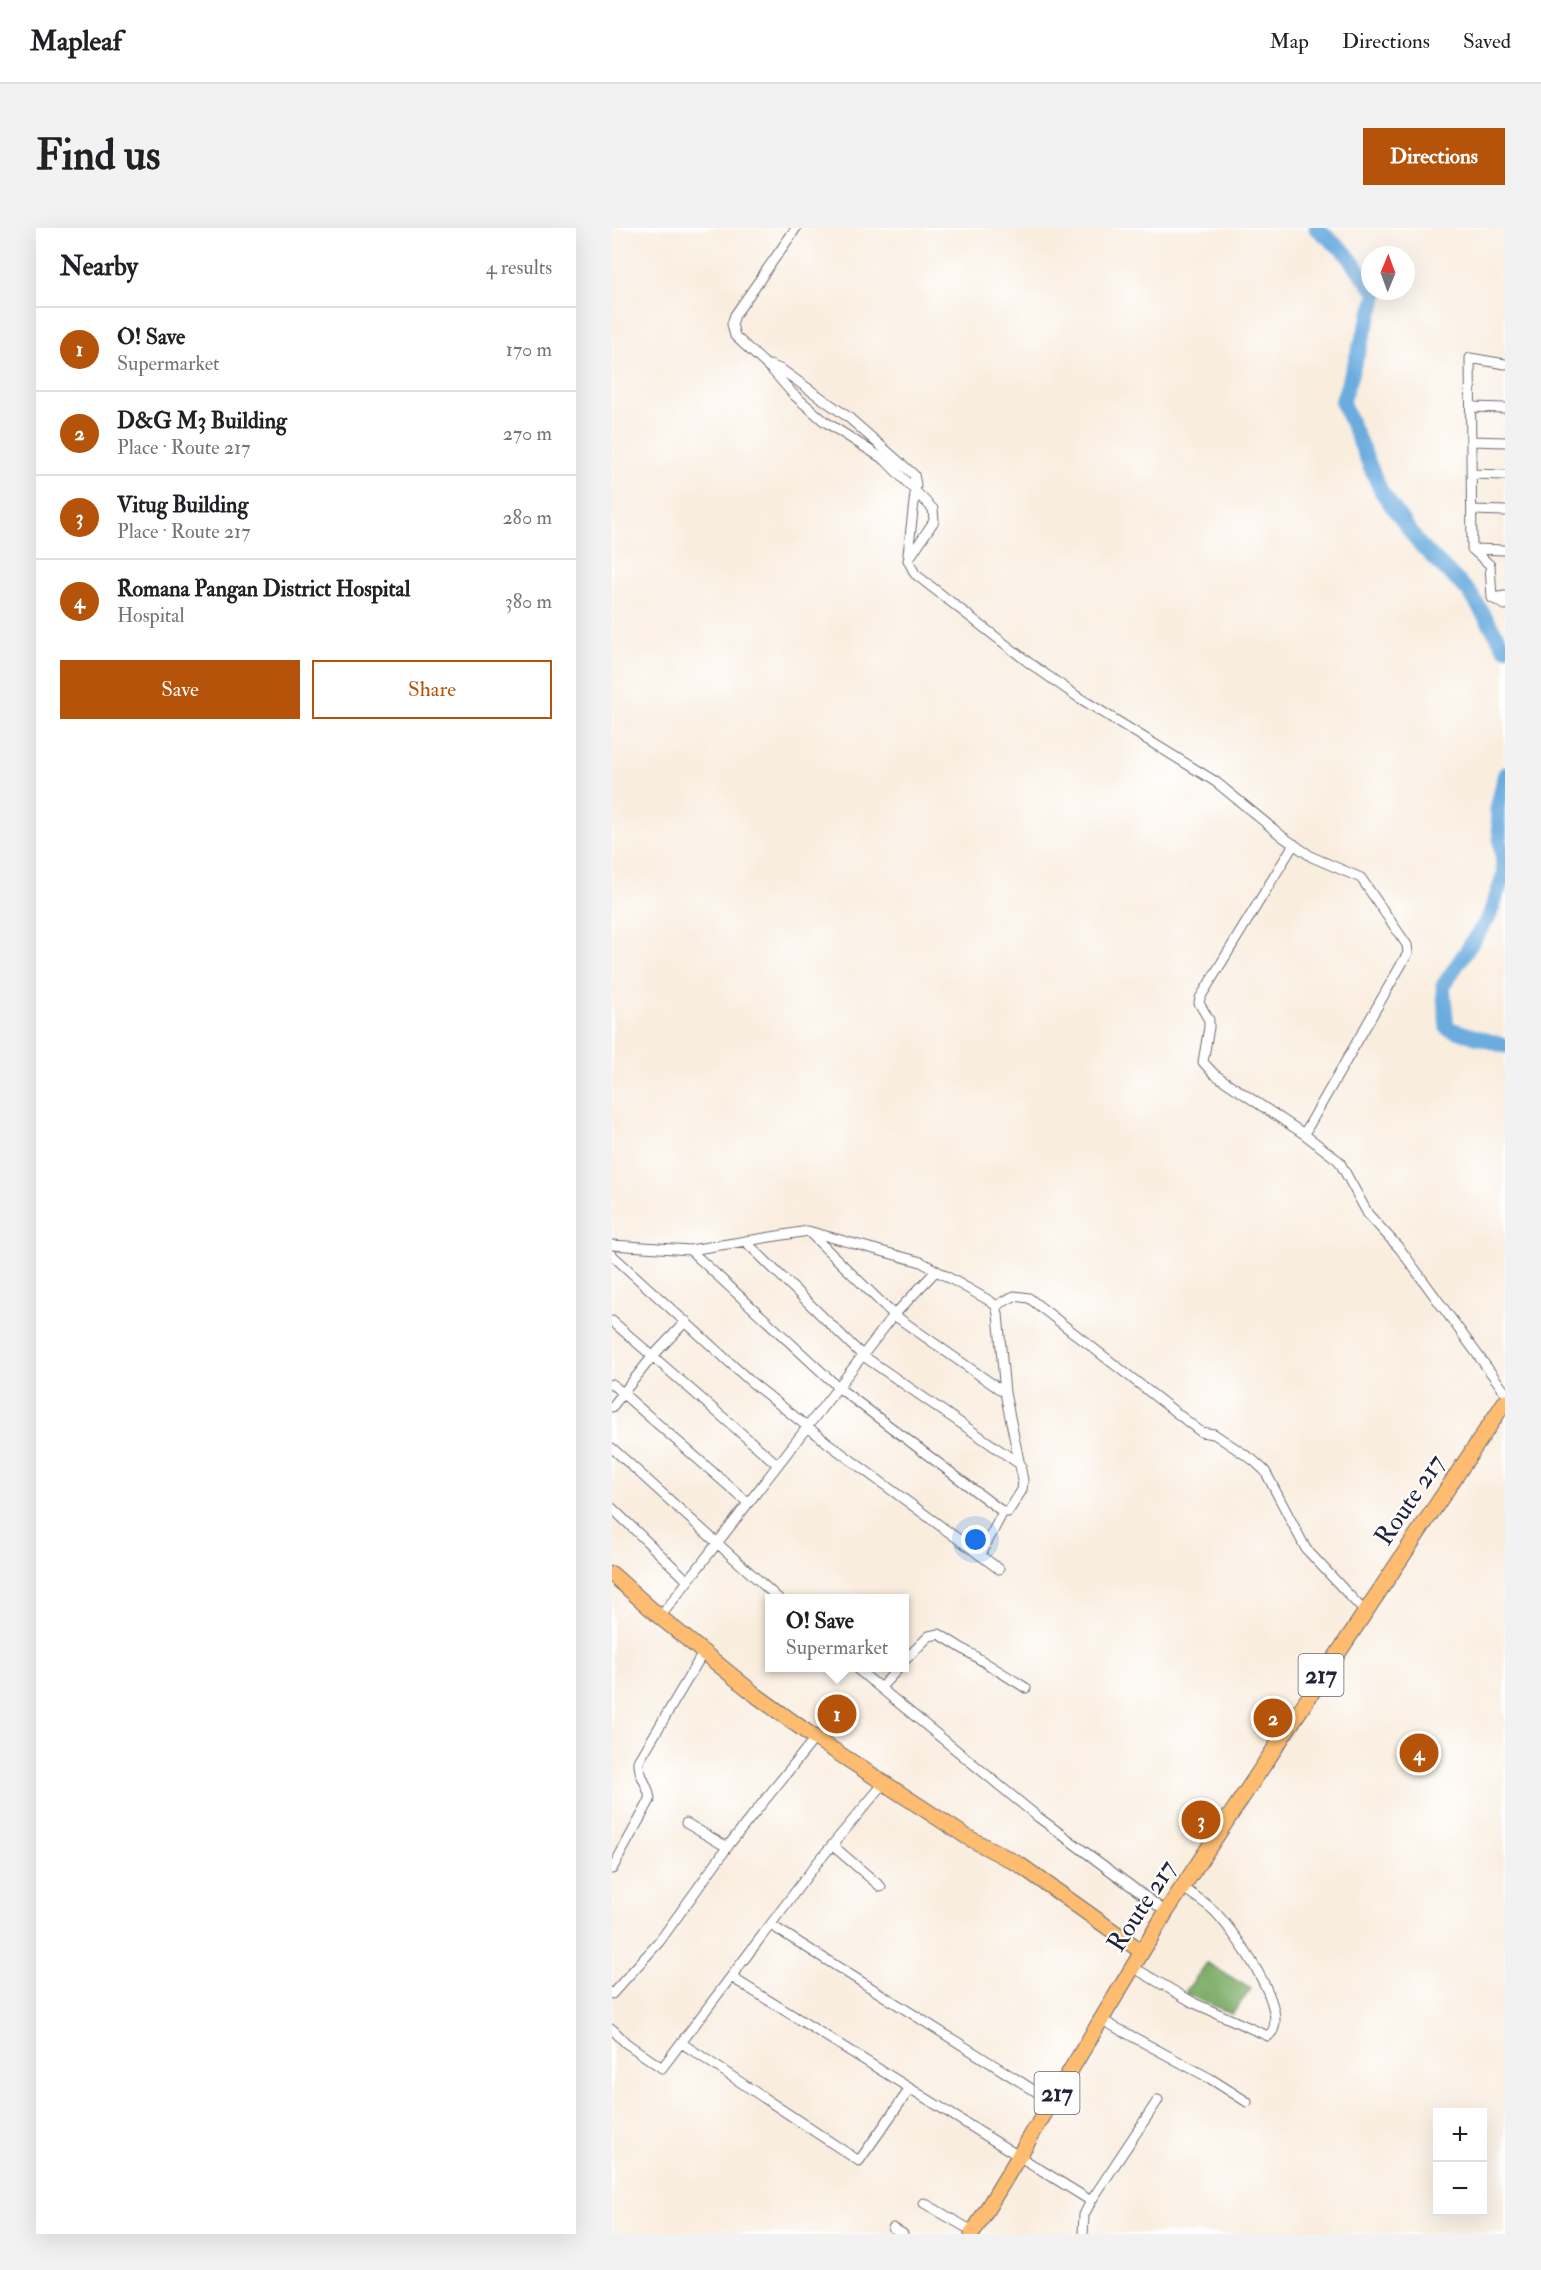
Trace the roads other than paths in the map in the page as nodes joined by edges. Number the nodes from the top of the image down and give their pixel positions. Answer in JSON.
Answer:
{"nodes":[{"id":1,"x":796,"y":228,"type":"edge"},
{"id":2,"x":766,"y":364,"type":"junction"},
{"id":3,"x":1505,"y":364,"type":"edge"},
{"id":4,"x":1471,"y":407,"type":"junction"},
{"id":5,"x":1505,"y":408,"type":"edge"},
{"id":6,"x":1471,"y":441,"type":"junction"},
{"id":7,"x":1505,"y":442,"type":"edge"},
{"id":8,"x":1471,"y":474,"type":"junction"},
{"id":9,"x":1505,"y":475,"type":"edge"},
{"id":10,"x":915,"y":492,"type":"junction"},
{"id":11,"x":1472,"y":510,"type":"junction"},
{"id":12,"x":1505,"y":511,"type":"edge"},
{"id":13,"x":1472,"y":549,"type":"junction"},
{"id":14,"x":1505,"y":550,"type":"edge"},
{"id":15,"x":908,"y":560,"type":"junction"},
{"id":16,"x":1505,"y":596,"type":"edge"},
{"id":17,"x":1492,"y":598,"type":"junction"},
{"id":18,"x":1505,"y":604,"type":"edge"},
{"id":19,"x":1294,"y":844,"type":"junction"},
{"id":20,"x":1304,"y":1134,"type":"junction"},
{"id":21,"x":808,"y":1231,"type":"junction"},
{"id":22,"x":745,"y":1241,"type":"junction"},
{"id":23,"x":612,"y":1245,"type":"edge"},
{"id":24,"x":690,"y":1250,"type":"junction"},
{"id":25,"x":612,"y":1255,"type":"edge"},
{"id":26,"x":936,"y":1271,"type":"junction"},
{"id":27,"x":996,"y":1306,"type":"junction"},
{"id":28,"x":894,"y":1315,"type":"junction"},
{"id":29,"x":686,"y":1320,"type":"junction"},
{"id":30,"x":612,"y":1321,"type":"edge"},
{"id":31,"x":862,"y":1355,"type":"junction"},
{"id":32,"x":652,"y":1357,"type":"junction"},
{"id":33,"x":612,"y":1384,"type":"edge"},
{"id":34,"x":839,"y":1388,"type":"junction"},
{"id":35,"x":1505,"y":1392,"type":"edge"},
{"id":36,"x":1005,"y":1393,"type":"junction"},
{"id":37,"x":624,"y":1395,"type":"junction"},
{"id":38,"x":1505,"y":1402,"type":"edge"},
{"id":39,"x":612,"y":1407,"type":"edge"},
{"id":40,"x":808,"y":1427,"type":"junction"},
{"id":41,"x":612,"y":1448,"type":"edge"},
{"id":42,"x":778,"y":1465,"type":"junction"},
{"id":43,"x":1021,"y":1465,"type":"junction"},
{"id":44,"x":747,"y":1502,"type":"junction"},
{"id":45,"x":612,"y":1508,"type":"edge"},
{"id":46,"x":1004,"y":1512,"type":"junction"},
{"id":47,"x":718,"y":1542,"type":"junction"},
{"id":48,"x":981,"y":1554,"type":"junction"},
{"id":49,"x":999,"y":1569,"type":"dead end"},
{"id":50,"x":612,"y":1574,"type":"edge"},
{"id":51,"x":687,"y":1580,"type":"junction"},
{"id":52,"x":773,"y":1594,"type":"edge"},
{"id":53,"x":1364,"y":1611,"type":"junction"},
{"id":54,"x":660,"y":1617,"type":"junction"},
{"id":55,"x":704,"y":1653,"type":"junction"},
{"id":56,"x":909,"y":1656,"type":"edge"},
{"id":57,"x":862,"y":1672,"type":"edge"},
{"id":58,"x":894,"y":1672,"type":"edge"},
{"id":59,"x":882,"y":1686,"type":"junction"},
{"id":60,"x":1026,"y":1688,"type":"dead end"},
{"id":61,"x":815,"y":1738,"type":"junction"},
{"id":62,"x":885,"y":1782,"type":"junction"},
{"id":63,"x":686,"y":1823,"type":"dead end"},
{"id":64,"x":832,"y":1845,"type":"junction"},
{"id":65,"x":727,"y":1847,"type":"junction"},
{"id":66,"x":612,"y":1869,"type":"edge"},
{"id":67,"x":881,"y":1887,"type":"dead end"},
{"id":68,"x":1182,"y":1887,"type":"junction"},
{"id":69,"x":1166,"y":1912,"type":"junction"},
{"id":70,"x":771,"y":1925,"type":"junction"},
{"id":71,"x":1141,"y":1951,"type":"junction"},
{"id":72,"x":1131,"y":1966,"type":"junction"},
{"id":73,"x":731,"y":1977,"type":"junction"},
{"id":74,"x":612,"y":1992,"type":"edge"},
{"id":75,"x":1100,"y":2019,"type":"junction"},
{"id":76,"x":612,"y":2029,"type":"edge"},
{"id":77,"x":683,"y":2044,"type":"junction"},
{"id":78,"x":909,"y":2090,"type":"junction"},
{"id":79,"x":1158,"y":2100,"type":"dead end"},
{"id":80,"x":1051,"y":2101,"type":"junction"},
{"id":81,"x":1247,"y":2102,"type":"dead end"},
{"id":82,"x":1019,"y":2158,"type":"junction"},
{"id":83,"x":1091,"y":2201,"type":"junction"},
{"id":84,"x":924,"y":2203,"type":"dead end"},
{"id":85,"x":893,"y":2228,"type":"dead end"},
{"id":86,"x":973,"y":2233,"type":"edge"},
{"id":87,"x":903,"y":2234,"type":"edge"},
{"id":88,"x":1083,"y":2234,"type":"edge"}],
"edges":[{"from":1,"to":2,"type":"street"},
{"from":2,"to":10,"type":"street"},
{"from":2,"to":10,"type":"street"},
{"from":3,"to":4,"type":"street"},
{"from":4,"to":5,"type":"street"},
{"from":4,"to":6,"type":"street"},
{"from":6,"to":7,"type":"street"},
{"from":6,"to":8,"type":"street"},
{"from":8,"to":9,"type":"street"},
{"from":8,"to":11,"type":"street"},
{"from":10,"to":15,"type":"street"},
{"from":10,"to":15,"type":"street"},
{"from":11,"to":12,"type":"street"},
{"from":11,"to":13,"type":"street"},
{"from":13,"to":14,"type":"street"},
{"from":13,"to":17,"type":"street"},
{"from":15,"to":19,"type":"street"},
{"from":16,"to":17,"type":"street"},
{"from":17,"to":18,"type":"street"},
{"from":19,"to":20,"type":"street"},
{"from":19,"to":20,"type":"street"},
{"from":20,"to":35,"type":"street"},
{"from":21,"to":22,"type":"street"},
{"from":21,"to":26,"type":"street"},
{"from":21,"to":28,"type":"street"},
{"from":22,"to":24,"type":"street"},
{"from":22,"to":31,"type":"street"},
{"from":23,"to":24,"type":"street"},
{"from":24,"to":34,"type":"street"},
{"from":25,"to":29,"type":"street"},
{"from":26,"to":27,"type":"street"},
{"from":26,"to":28,"type":"street"},
{"from":27,"to":36,"type":"street"},
{"from":27,"to":53,"type":"street"},
{"from":28,"to":31,"type":"street"},
{"from":28,"to":36,"type":"street"},
{"from":29,"to":32,"type":"street"},
{"from":29,"to":40,"type":"street"},
{"from":30,"to":32,"type":"street"},
{"from":31,"to":34,"type":"street"},
{"from":31,"to":43,"type":"street"},
{"from":32,"to":37,"type":"street"},
{"from":32,"to":42,"type":"street"},
{"from":33,"to":37,"type":"street"},
{"from":34,"to":40,"type":"street"},
{"from":34,"to":46,"type":"street"},
{"from":36,"to":43,"type":"street"},
{"from":37,"to":39,"type":"street"},
{"from":37,"to":44,"type":"street"},
{"from":38,"to":53,"type":"main road","name":"Route 217","number":"217"},
{"from":40,"to":42,"type":"street"},
{"from":40,"to":48,"type":"street"},
{"from":41,"to":47,"type":"street"},
{"from":42,"to":44,"type":"street"},
{"from":43,"to":46,"type":"street"},
{"from":44,"to":47,"type":"street"},
{"from":45,"to":51,"type":"street"},
{"from":46,"to":48,"type":"street"},
{"from":47,"to":51,"type":"street"},
{"from":47,"to":52,"type":"street"},
{"from":48,"to":49,"type":"street"},
{"from":50,"to":54,"type":"main road"},
{"from":51,"to":54,"type":"street"},
{"from":53,"to":68,"type":"main road","name":"Route 217","number":"217"},
{"from":54,"to":55,"type":"main road"},
{"from":55,"to":61,"type":"main road"},
{"from":55,"to":66,"type":"street"},
{"from":56,"to":60,"type":"street"},
{"from":57,"to":59,"type":"street"},
{"from":58,"to":59,"type":"street"},
{"from":59,"to":69,"type":"street"},
{"from":61,"to":62,"type":"main road"},
{"from":61,"to":65,"type":"street"},
{"from":62,"to":64,"type":"street"},
{"from":62,"to":71,"type":"main road"},
{"from":63,"to":65,"type":"street"},
{"from":64,"to":67,"type":"street"},
{"from":64,"to":70,"type":"street"},
{"from":65,"to":74,"type":"street"},
{"from":68,"to":69,"type":"main road","name":"Route 217","number":"217"},
{"from":68,"to":72,"type":"street"},
{"from":69,"to":71,"type":"main road","name":"Route 217","number":"217"},
{"from":70,"to":73,"type":"street"},
{"from":70,"to":80,"type":"street"},
{"from":71,"to":72,"type":"main road","name":"Route 217","number":"217"},
{"from":72,"to":75,"type":"main road","name":"Route 217","number":"217"},
{"from":73,"to":77,"type":"street"},
{"from":73,"to":78,"type":"street"},
{"from":75,"to":80,"type":"main road","name":"Route 217","number":"217"},
{"from":75,"to":81,"type":"street"},
{"from":76,"to":77,"type":"street"},
{"from":77,"to":78,"type":"street"},
{"from":78,"to":82,"type":"street"},
{"from":79,"to":83,"type":"street"},
{"from":80,"to":82,"type":"main road","name":"Route 217","number":"217"},
{"from":82,"to":83,"type":"street"},
{"from":82,"to":86,"type":"main road","name":"Route 217","number":"217"},
{"from":83,"to":88,"type":"street"},
{"from":84,"to":86,"type":"street"},
{"from":85,"to":87,"type":"street"}]}
